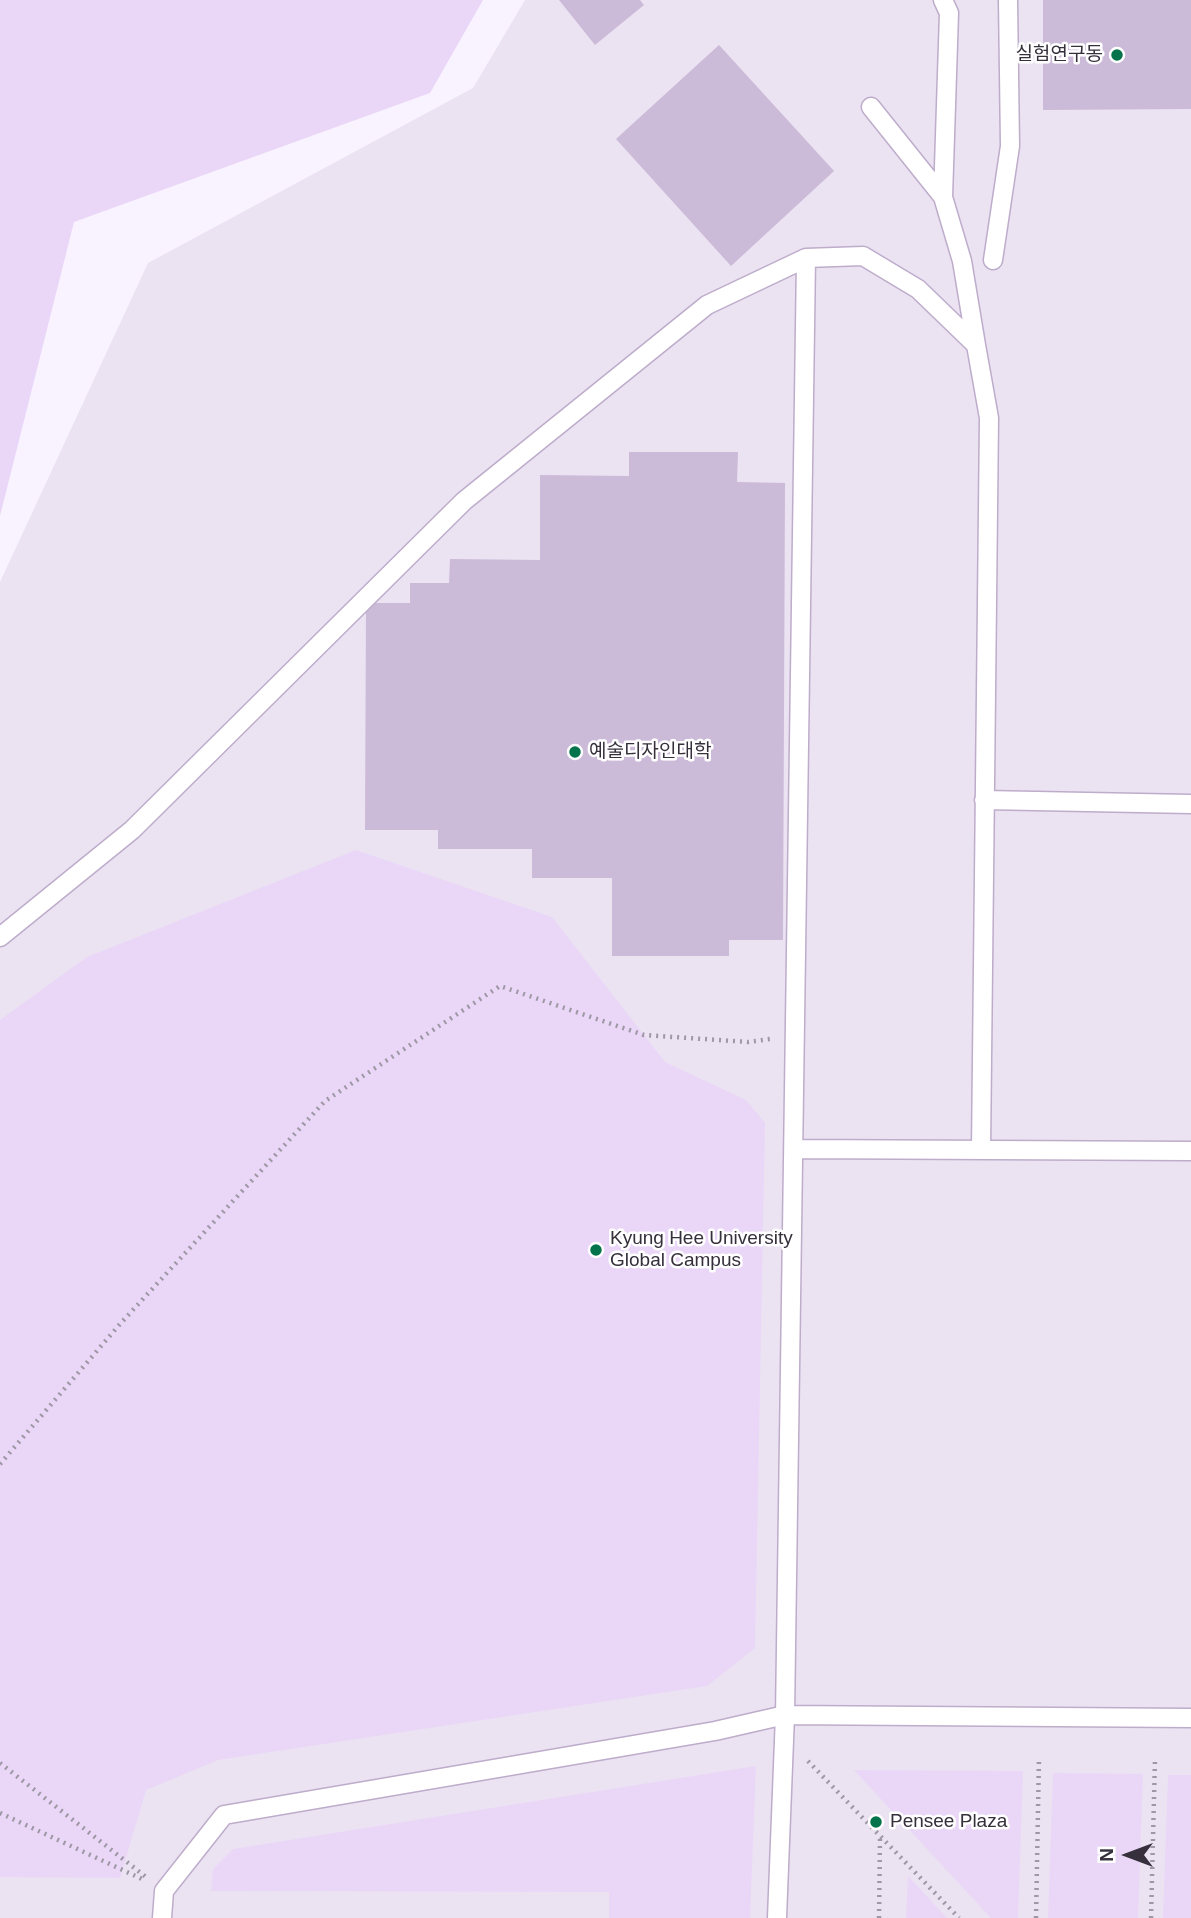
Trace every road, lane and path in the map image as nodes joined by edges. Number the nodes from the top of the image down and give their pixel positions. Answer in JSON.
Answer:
{"nodes":[{"id":1,"x":943,"y":0,"type":"edge"},
{"id":2,"x":1008,"y":0,"type":"edge"},
{"id":3,"x":870,"y":107,"type":"dead end"},
{"id":4,"x":943,"y":197,"type":"junction"},
{"id":5,"x":806,"y":258,"type":"junction"},
{"id":6,"x":993,"y":260,"type":"dead end"},
{"id":7,"x":976,"y":345,"type":"junction"},
{"id":8,"x":984,"y":800,"type":"junction"},
{"id":9,"x":1191,"y":804,"type":"edge"},
{"id":10,"x":0,"y":937,"type":"edge"},
{"id":11,"x":796,"y":1036,"type":"junction"},
{"id":12,"x":794,"y":1149,"type":"junction"},
{"id":13,"x":981,"y":1150,"type":"junction"},
{"id":14,"x":1191,"y":1151,"type":"edge"},
{"id":15,"x":0,"y":1464,"type":"edge"},
{"id":16,"x":785,"y":1715,"type":"junction"},
{"id":17,"x":1191,"y":1718,"type":"edge"},
{"id":18,"x":802,"y":1755,"type":"dead end"},
{"id":19,"x":1039,"y":1757,"type":"dead end"},
{"id":20,"x":1155,"y":1759,"type":"dead end"},
{"id":21,"x":0,"y":1763,"type":"edge"},
{"id":22,"x":0,"y":1813,"type":"edge"},
{"id":23,"x":880,"y":1837,"type":"junction"},
{"id":24,"x":164,"y":1891,"type":"junction"},
{"id":25,"x":162,"y":1918,"type":"edge"},
{"id":26,"x":777,"y":1918,"type":"edge"},
{"id":27,"x":879,"y":1918,"type":"edge"},
{"id":28,"x":959,"y":1918,"type":"edge"},
{"id":29,"x":1036,"y":1918,"type":"edge"},
{"id":30,"x":1151,"y":1918,"type":"edge"}],
"edges":[{"from":1,"to":4,"type":"lane"},
{"from":2,"to":6,"type":"lane"},
{"from":3,"to":4,"type":"lane"},
{"from":4,"to":7,"type":"lane"},
{"from":5,"to":7,"type":"lane"},
{"from":5,"to":10,"type":"lane"},
{"from":5,"to":11,"type":"lane"},
{"from":7,"to":8,"type":"lane"},
{"from":8,"to":9,"type":"lane"},
{"from":8,"to":13,"type":"lane"},
{"from":11,"to":12,"type":"lane"},
{"from":11,"to":15,"type":"path"},
{"from":12,"to":13,"type":"lane"},
{"from":12,"to":16,"type":"lane"},
{"from":13,"to":14,"type":"lane"},
{"from":16,"to":17,"type":"lane"},
{"from":16,"to":24,"type":"lane"},
{"from":16,"to":26,"type":"lane"},
{"from":18,"to":23,"type":"path"},
{"from":19,"to":29,"type":"path"},
{"from":20,"to":30,"type":"path"},
{"from":21,"to":24,"type":"path"},
{"from":22,"to":24,"type":"path"},
{"from":23,"to":27,"type":"path"},
{"from":23,"to":28,"type":"path"},
{"from":24,"to":25,"type":"lane"}]}
